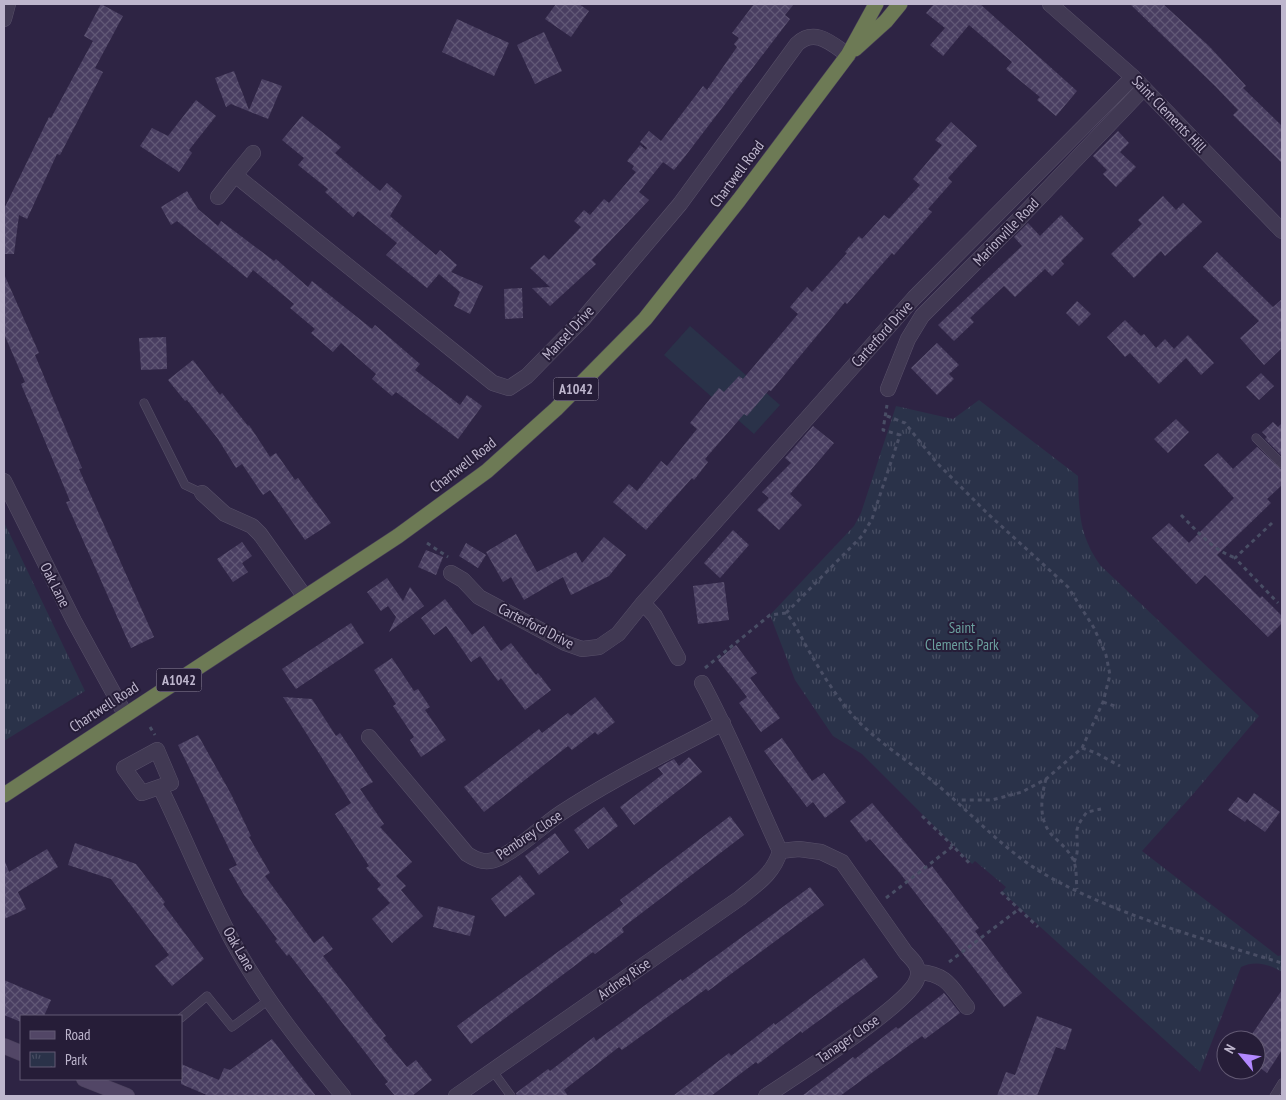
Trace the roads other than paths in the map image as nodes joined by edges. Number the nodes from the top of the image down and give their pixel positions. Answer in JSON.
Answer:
{"nodes":[{"id":1,"x":8,"y":4,"type":"edge"},
{"id":2,"x":876,"y":4,"type":"edge"},
{"id":3,"x":900,"y":4,"type":"edge"},
{"id":4,"x":1050,"y":4,"type":"edge"},
{"id":5,"x":4,"y":19,"type":"edge"},
{"id":6,"x":848,"y":56,"type":"junction"},
{"id":7,"x":1138,"y":82,"type":"junction"},
{"id":8,"x":253,"y":153,"type":"dead end"},
{"id":9,"x":235,"y":175,"type":"junction"},
{"id":10,"x":218,"y":196,"type":"dead end"},
{"id":11,"x":1282,"y":231,"type":"edge"},
{"id":12,"x":888,"y":389,"type":"road end"},
{"id":13,"x":144,"y":402,"type":"dead end"},
{"id":14,"x":1256,"y":438,"type":"dead end"},
{"id":15,"x":1282,"y":464,"type":"edge"},
{"id":16,"x":4,"y":481,"type":"edge"},
{"id":17,"x":202,"y":493,"type":"joint"},
{"id":18,"x":450,"y":573,"type":"road end"},
{"id":19,"x":305,"y":597,"type":"junction"},
{"id":20,"x":643,"y":603,"type":"junction"},
{"id":21,"x":678,"y":658,"type":"dead end"},
{"id":22,"x":702,"y":683,"type":"road end"},
{"id":23,"x":125,"y":714,"type":"junction"},
{"id":24,"x":723,"y":723,"type":"junction"},
{"id":25,"x":369,"y":737,"type":"dead end"},
{"id":26,"x":160,"y":787,"type":"dead end"},
{"id":27,"x":4,"y":795,"type":"edge"},
{"id":28,"x":780,"y":851,"type":"junction"},
{"id":29,"x":919,"y":972,"type":"junction"},
{"id":30,"x":270,"y":998,"type":"junction"},
{"id":31,"x":967,"y":1007,"type":"dead end"},
{"id":32,"x":182,"y":1017,"type":"edge"},
{"id":33,"x":4,"y":1046,"type":"edge"},
{"id":34,"x":20,"y":1053,"type":"edge"},
{"id":35,"x":492,"y":1070,"type":"junction"},
{"id":36,"x":87,"y":1080,"type":"edge"},
{"id":37,"x":1282,"y":1083,"type":"edge"},
{"id":38,"x":127,"y":1096,"type":"edge"},
{"id":39,"x":343,"y":1096,"type":"edge"},
{"id":40,"x":456,"y":1096,"type":"edge"},
{"id":41,"x":511,"y":1096,"type":"edge"},
{"id":42,"x":766,"y":1096,"type":"edge"},
{"id":43,"x":1274,"y":1096,"type":"edge"}],
"edges":[{"from":1,"to":5,"type":"street"},
{"from":2,"to":6,"type":"highway","name":"Chartwell Road","number":"A1042"},
{"from":3,"to":6,"type":"highway","name":"Chartwell Road","number":"A1042"},
{"from":4,"to":7,"type":"street","name":"Saint Clements Hill"},
{"from":6,"to":9,"type":"street","name":"Mansel Drive"},
{"from":6,"to":19,"type":"highway","name":"Chartwell Road","number":"A1042"},
{"from":7,"to":11,"type":"street","name":"Saint Clements Hill"},
{"from":7,"to":12,"type":"street","name":"Marionville Road"},
{"from":7,"to":20,"type":"street","name":"Carterford Drive"},
{"from":8,"to":9,"type":"street"},
{"from":9,"to":10,"type":"street"},
{"from":13,"to":17,"type":"lane"},
{"from":14,"to":15,"type":"lane"},
{"from":16,"to":23,"type":"street","name":"Oak Lane"},
{"from":17,"to":19,"type":"street"},
{"from":18,"to":20,"type":"street","name":"Carterford Drive"},
{"from":19,"to":23,"type":"highway","name":"Chartwell Road","number":"A1042"},
{"from":20,"to":21,"type":"street"},
{"from":22,"to":24,"type":"street"},
{"from":23,"to":27,"type":"highway","name":"Chartwell Road","number":"A1042"},
{"from":24,"to":25,"type":"street","name":"Pembrey Close"},
{"from":24,"to":28,"type":"street"},
{"from":26,"to":30,"type":"street","name":"Oak Lane"},
{"from":28,"to":29,"type":"street"},
{"from":28,"to":35,"type":"street","name":"Ardney Rise"},
{"from":29,"to":31,"type":"street"},
{"from":29,"to":42,"type":"street","name":"Tanager Close"},
{"from":30,"to":32,"type":"lane"},
{"from":30,"to":39,"type":"street","name":"Oak Lane"},
{"from":33,"to":34,"type":"street"},
{"from":35,"to":40,"type":"street","name":"Ardney Rise"},
{"from":35,"to":41,"type":"lane"},
{"from":36,"to":38,"type":"street"},
{"from":37,"to":43,"type":"lane"}]}
